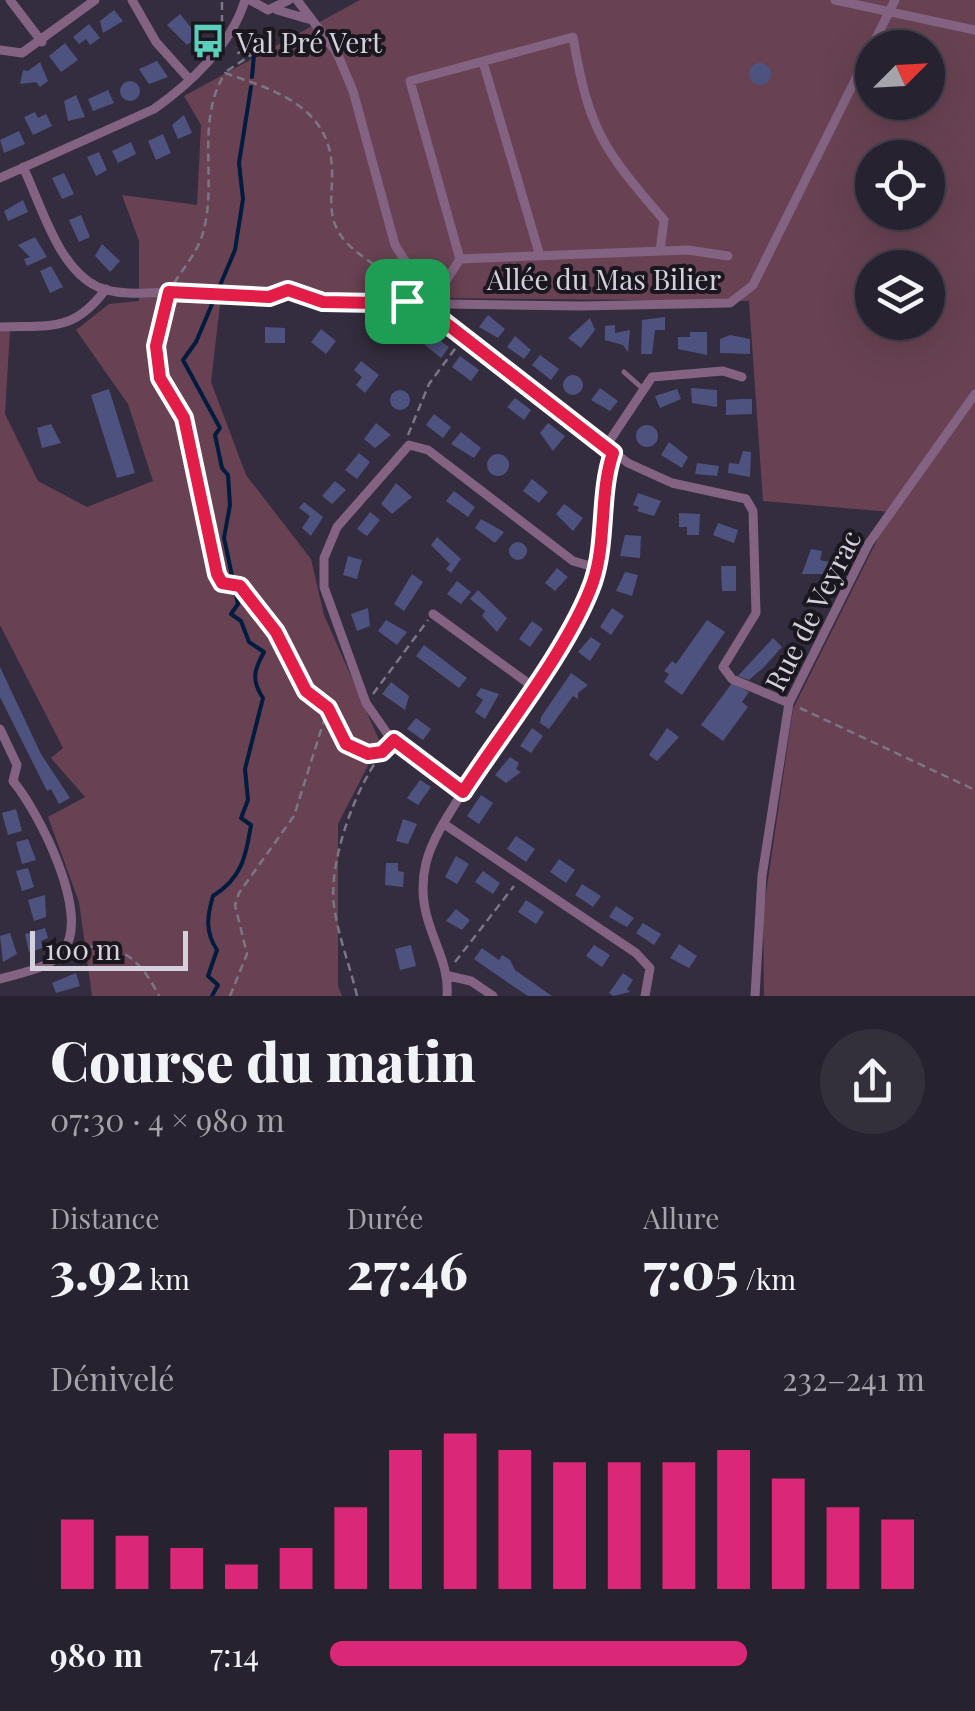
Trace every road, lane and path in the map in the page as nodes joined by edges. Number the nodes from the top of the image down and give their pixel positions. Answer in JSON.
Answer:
{"nodes":[{"id":1,"x":10,"y":0,"type":"edge"},
{"id":2,"x":96,"y":0,"type":"edge"},
{"id":3,"x":132,"y":0,"type":"edge"},
{"id":4,"x":222,"y":0,"type":"edge"},
{"id":5,"x":248,"y":0,"type":"edge"},
{"id":6,"x":289,"y":0,"type":"edge"},
{"id":7,"x":298,"y":0,"type":"edge"},
{"id":8,"x":836,"y":0,"type":"edge"},
{"id":9,"x":895,"y":0,"type":"edge"},
{"id":10,"x":268,"y":9,"type":"junction"},
{"id":11,"x":889,"y":12,"type":"junction"},
{"id":12,"x":308,"y":19,"type":"junction"},
{"id":13,"x":239,"y":21,"type":"junction"},
{"id":14,"x":222,"y":22,"type":"dead end"},
{"id":15,"x":975,"y":30,"type":"edge"},
{"id":16,"x":42,"y":42,"type":"junction"},
{"id":17,"x":235,"y":48,"type":"dead end"},
{"id":18,"x":0,"y":50,"type":"edge"},
{"id":19,"x":483,"y":62,"type":"junction"},
{"id":20,"x":224,"y":73,"type":"junction"},
{"id":21,"x":190,"y":80,"type":"junction"},
{"id":22,"x":24,"y":167,"type":"junction"},
{"id":23,"x":0,"y":178,"type":"edge"},
{"id":24,"x":660,"y":251,"type":"junction"},
{"id":25,"x":540,"y":256,"type":"junction"},
{"id":26,"x":728,"y":256,"type":"dead end"},
{"id":27,"x":460,"y":259,"type":"junction"},
{"id":28,"x":106,"y":289,"type":"junction"},
{"id":29,"x":288,"y":290,"type":"joint"},
{"id":30,"x":169,"y":292,"type":"junction"},
{"id":31,"x":407,"y":301,"type":"junction"},
{"id":32,"x":432,"y":304,"type":"junction"},
{"id":33,"x":0,"y":327,"type":"edge"},
{"id":34,"x":464,"y":337,"type":"junction"},
{"id":35,"x":624,"y":372,"type":"dead end"},
{"id":36,"x":742,"y":377,"type":"dead end"},
{"id":37,"x":642,"y":388,"type":"junction"},
{"id":38,"x":975,"y":394,"type":"edge"},
{"id":39,"x":408,"y":445,"type":"junction"},
{"id":40,"x":609,"y":450,"type":"junction"},
{"id":41,"x":597,"y":568,"type":"junction"},
{"id":42,"x":433,"y":614,"type":"joint"},
{"id":43,"x":532,"y":686,"type":"junction"},
{"id":44,"x":366,"y":703,"type":"junction"},
{"id":45,"x":789,"y":703,"type":"junction"},
{"id":46,"x":328,"y":708,"type":"junction"},
{"id":47,"x":0,"y":728,"type":"edge"},
{"id":48,"x":394,"y":740,"type":"junction"},
{"id":49,"x":382,"y":752,"type":"junction"},
{"id":50,"x":13,"y":781,"type":"junction"},
{"id":51,"x":0,"y":782,"type":"edge"},
{"id":52,"x":975,"y":790,"type":"edge"},
{"id":53,"x":463,"y":792,"type":"junction"},
{"id":54,"x":444,"y":824,"type":"junction"},
{"id":55,"x":521,"y":876,"type":"junction"},
{"id":56,"x":63,"y":952,"type":"junction"},
{"id":57,"x":448,"y":976,"type":"junction"},
{"id":58,"x":0,"y":979,"type":"edge"},
{"id":59,"x":159,"y":996,"type":"edge"},
{"id":60,"x":230,"y":996,"type":"edge"},
{"id":61,"x":357,"y":996,"type":"edge"},
{"id":62,"x":446,"y":996,"type":"edge"},
{"id":63,"x":493,"y":996,"type":"edge"},
{"id":64,"x":646,"y":996,"type":"edge"},
{"id":65,"x":755,"y":996,"type":"edge"}],
"edges":[{"from":1,"to":16,"type":"street"},
{"from":2,"to":16,"type":"street"},
{"from":3,"to":21,"type":"street"},
{"from":4,"to":14,"type":"path"},
{"from":5,"to":10,"type":"street"},
{"from":5,"to":13,"type":"street"},
{"from":6,"to":10,"type":"street"},
{"from":7,"to":12,"type":"street"},
{"from":8,"to":11,"type":"street"},
{"from":9,"to":11,"type":"street","name":"Allée du Mas Bilier"},
{"from":10,"to":12,"type":"street"},
{"from":10,"to":13,"type":"street"},
{"from":11,"to":15,"type":"street"},
{"from":11,"to":32,"type":"street","name":"Allée du Mas Bilier"},
{"from":12,"to":32,"type":"street"},
{"from":13,"to":21,"type":"street"},
{"from":16,"to":18,"type":"street"},
{"from":17,"to":20,"type":"path"},
{"from":19,"to":24,"type":"street"},
{"from":19,"to":25,"type":"street"},
{"from":19,"to":27,"type":"street"},
{"from":20,"to":30,"type":"path"},
{"from":20,"to":31,"type":"path"},
{"from":21,"to":22,"type":"street"},
{"from":22,"to":23,"type":"street"},
{"from":22,"to":28,"type":"street"},
{"from":24,"to":25,"type":"street"},
{"from":24,"to":26,"type":"street"},
{"from":25,"to":27,"type":"street"},
{"from":27,"to":32,"type":"street"},
{"from":28,"to":30,"type":"street"},
{"from":28,"to":33,"type":"street"},
{"from":29,"to":30,"type":"path"},
{"from":29,"to":31,"type":"street","name":"Allée du Mas Bilier"},
{"from":30,"to":46,"type":"path"},
{"from":31,"to":32,"type":"street","name":"Allée du Mas Bilier"},
{"from":32,"to":34,"type":"street"},
{"from":34,"to":39,"type":"path"},
{"from":34,"to":40,"type":"street"},
{"from":35,"to":37,"type":"lane"},
{"from":36,"to":37,"type":"street"},
{"from":37,"to":40,"type":"street"},
{"from":38,"to":45,"type":"street","name":"Rue de Veyrac"},
{"from":39,"to":41,"type":"street"},
{"from":39,"to":44,"type":"street"},
{"from":40,"to":41,"type":"street"},
{"from":40,"to":45,"type":"street"},
{"from":41,"to":43,"type":"street"},
{"from":42,"to":43,"type":"street"},
{"from":42,"to":44,"type":"path"},
{"from":43,"to":53,"type":"street"},
{"from":44,"to":48,"type":"street"},
{"from":45,"to":52,"type":"path"},
{"from":45,"to":65,"type":"street","name":"Rue de Veyrac"},
{"from":46,"to":49,"type":"path"},
{"from":46,"to":60,"type":"path"},
{"from":47,"to":50,"type":"street"},
{"from":48,"to":49,"type":"path"},
{"from":48,"to":53,"type":"street"},
{"from":49,"to":61,"type":"path"},
{"from":50,"to":51,"type":"street"},
{"from":50,"to":56,"type":"street"},
{"from":53,"to":54,"type":"street"},
{"from":54,"to":55,"type":"street"},
{"from":54,"to":57,"type":"street"},
{"from":55,"to":57,"type":"path"},
{"from":55,"to":64,"type":"street"},
{"from":56,"to":58,"type":"street"},
{"from":56,"to":59,"type":"path"},
{"from":57,"to":62,"type":"street"},
{"from":57,"to":63,"type":"street"}]}
